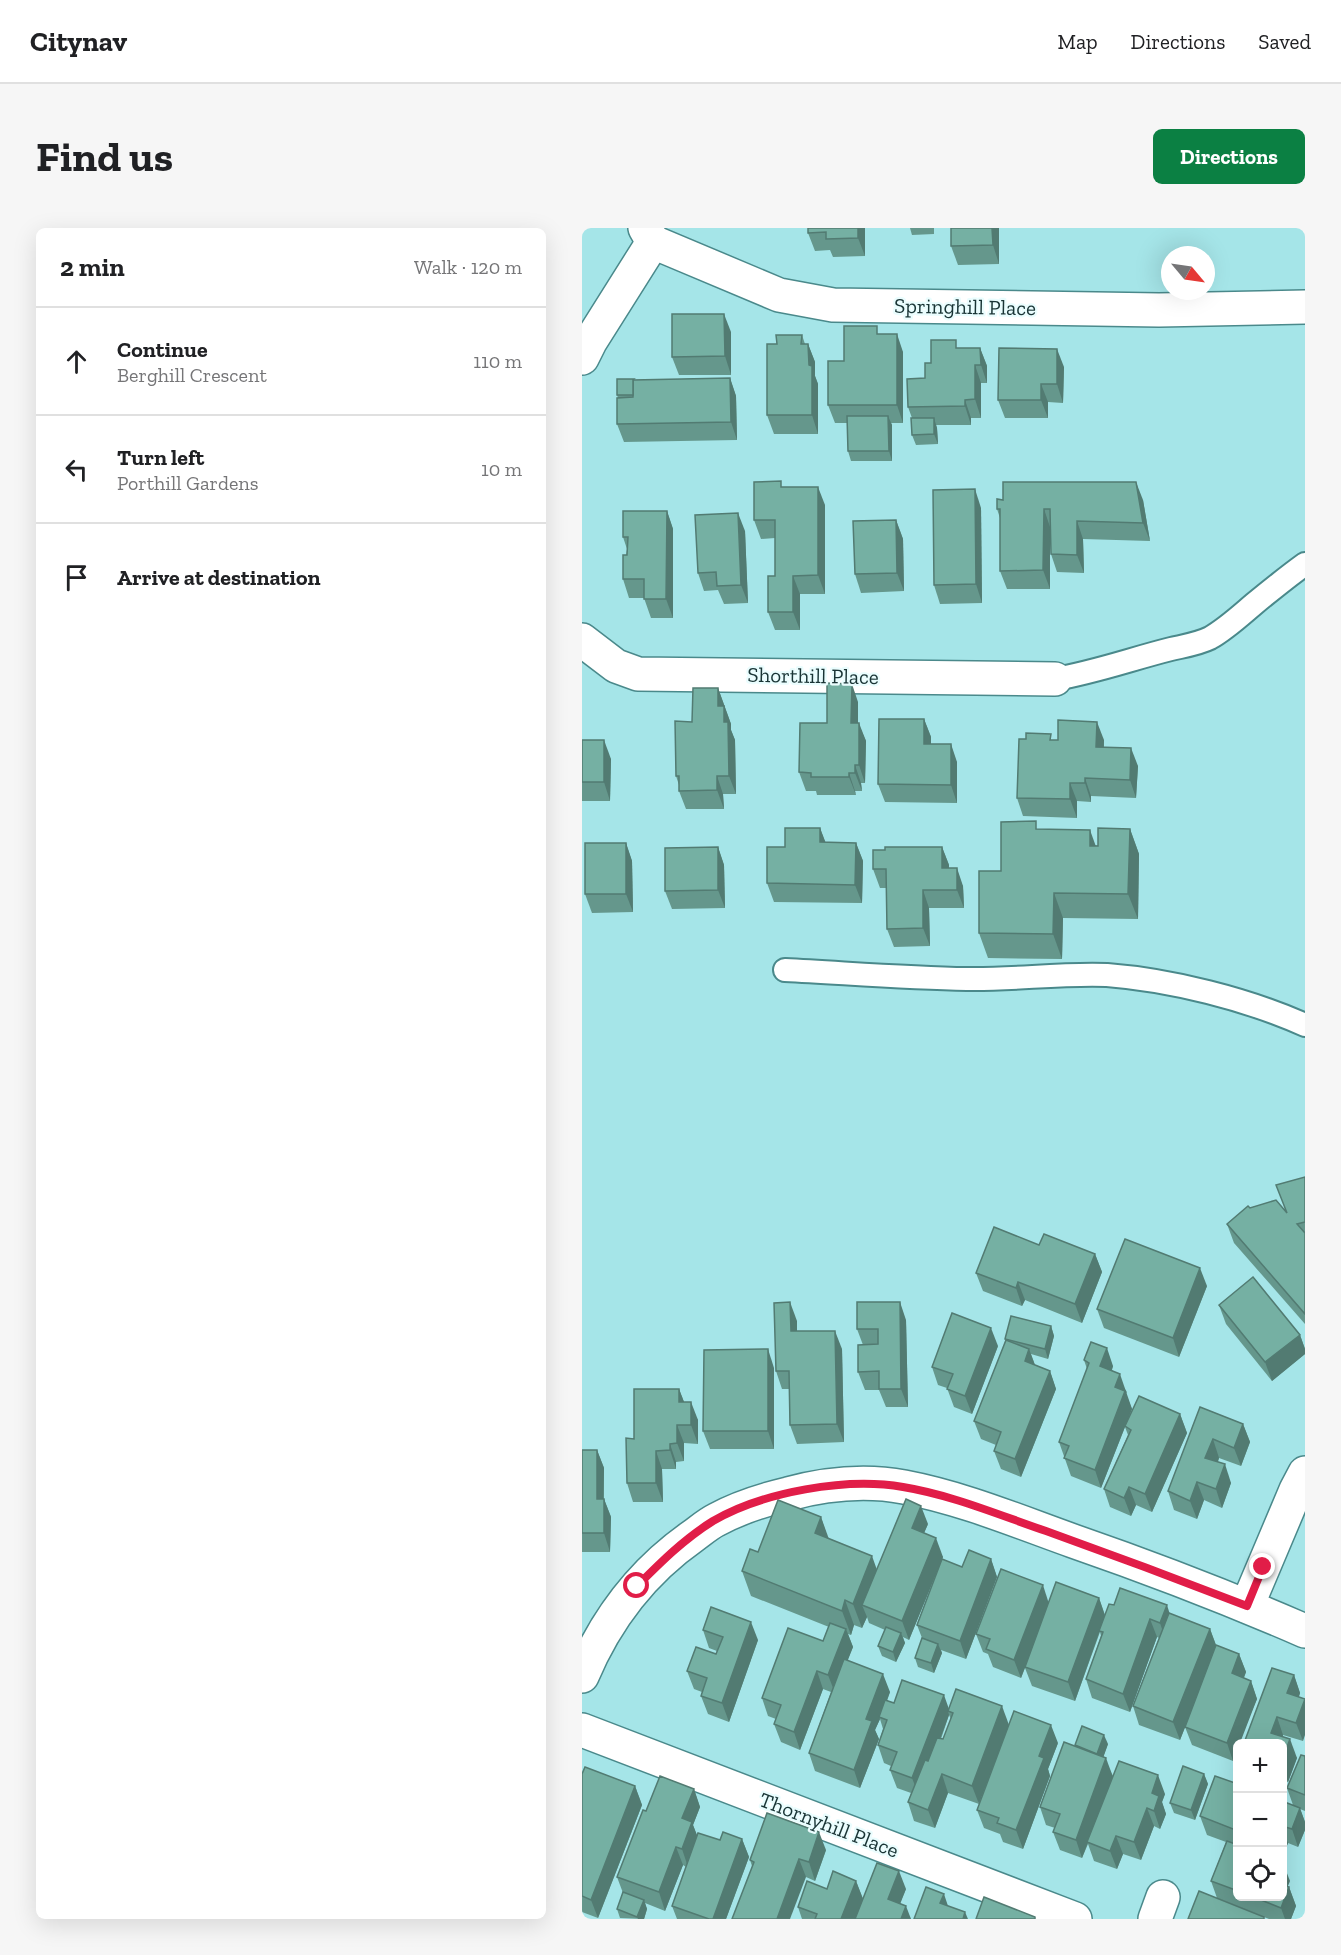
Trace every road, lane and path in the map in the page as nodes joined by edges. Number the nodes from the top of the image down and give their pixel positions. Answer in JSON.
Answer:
{"nodes":[{"id":1,"x":649,"y":235,"type":"edge"},
{"id":2,"x":1305,"y":307,"type":"edge"},
{"id":3,"x":582,"y":358,"type":"edge"},
{"id":4,"x":1305,"y":564,"type":"edge"},
{"id":5,"x":582,"y":640,"type":"edge"},
{"id":6,"x":1055,"y":679,"type":"joint"},
{"id":7,"x":785,"y":970,"type":"dead end"},
{"id":8,"x":1305,"y":1025,"type":"edge"},
{"id":9,"x":1305,"y":1473,"type":"edge"},
{"id":10,"x":1247,"y":1606,"type":"junction"},
{"id":11,"x":1305,"y":1631,"type":"edge"},
{"id":12,"x":582,"y":1676,"type":"edge"},
{"id":13,"x":582,"y":1731,"type":"edge"},
{"id":14,"x":1075,"y":1919,"type":"edge"}],
"edges":[{"from":1,"to":2,"type":"street","name":"Springhill Place"},
{"from":1,"to":3,"type":"street"},
{"from":4,"to":6,"type":"lane"},
{"from":5,"to":6,"type":"street","name":"Shorthill Place"},
{"from":7,"to":8,"type":"lane"},
{"from":9,"to":10,"type":"street"},
{"from":10,"to":11,"type":"street"},
{"from":10,"to":12,"type":"street"},
{"from":13,"to":14,"type":"street","name":"Thornyhill Place"}]}
